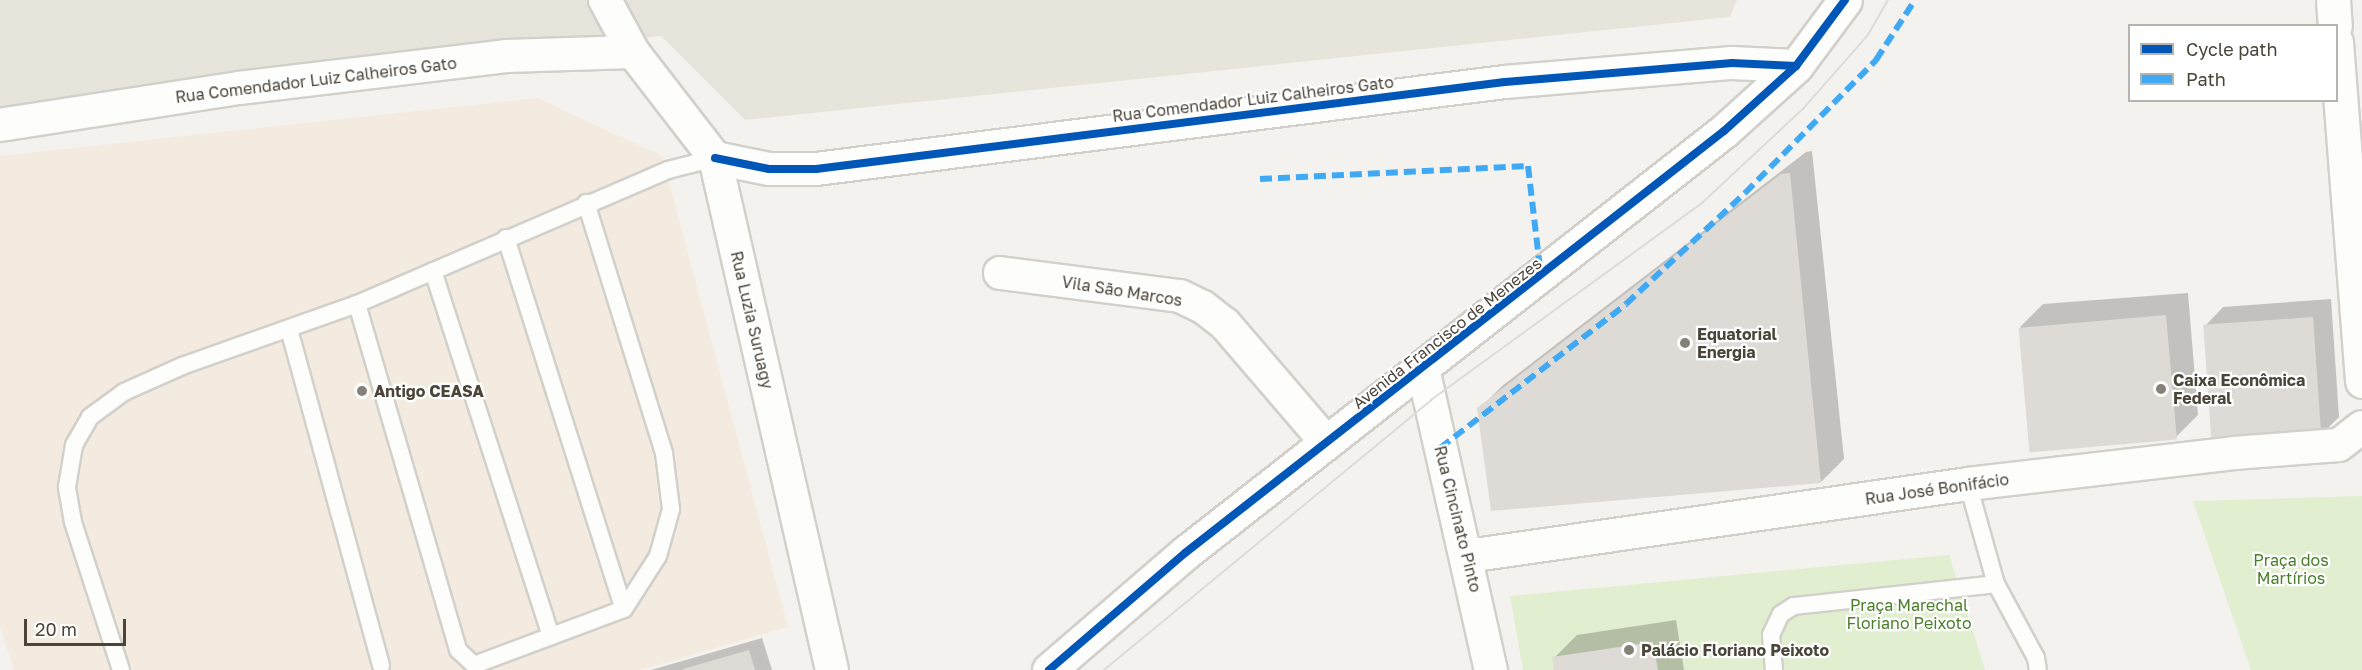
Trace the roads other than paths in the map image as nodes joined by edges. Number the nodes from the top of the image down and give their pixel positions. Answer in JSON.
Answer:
{"nodes":[{"id":1,"x":606,"y":0,"type":"edge"},
{"id":2,"x":1845,"y":0,"type":"edge"},
{"id":3,"x":2333,"y":0,"type":"edge"},
{"id":4,"x":2335,"y":24,"type":"edge"},
{"id":5,"x":633,"y":52,"type":"junction"},
{"id":6,"x":2338,"y":56,"type":"edge"},
{"id":7,"x":1796,"y":66,"type":"junction"},
{"id":8,"x":0,"y":125,"type":"edge"},
{"id":9,"x":716,"y":158,"type":"junction"},
{"id":10,"x":586,"y":203,"type":"junction"},
{"id":11,"x":506,"y":238,"type":"junction"},
{"id":12,"x":433,"y":271,"type":"junction"},
{"id":13,"x":1000,"y":273,"type":"dead end"},
{"id":14,"x":357,"y":304,"type":"junction"},
{"id":15,"x":289,"y":329,"type":"junction"},
{"id":16,"x":1423,"y":369,"type":"junction"},
{"id":17,"x":2362,"y":381,"type":"edge"},
{"id":18,"x":2362,"y":427,"type":"edge"},
{"id":19,"x":1328,"y":443,"type":"junction"},
{"id":20,"x":1968,"y":484,"type":"junction"},
{"id":21,"x":1471,"y":571,"type":"junction"},
{"id":22,"x":1996,"y":584,"type":"junction"},
{"id":23,"x":624,"y":609,"type":"junction"},
{"id":24,"x":551,"y":636,"type":"junction"},
{"id":25,"x":381,"y":666,"type":"dead end"},
{"id":26,"x":121,"y":670,"type":"edge"},
{"id":27,"x":832,"y":670,"type":"edge"},
{"id":28,"x":1048,"y":670,"type":"edge"},
{"id":29,"x":1491,"y":670,"type":"edge"},
{"id":30,"x":1774,"y":670,"type":"edge"},
{"id":31,"x":2038,"y":670,"type":"edge"}],
"edges":[{"from":1,"to":5,"type":"street","name":"Rua Luzia Suruagy"},
{"from":2,"to":7,"type":"street","name":"Avenida Francisco de Menezes"},
{"from":3,"to":4,"type":"street"},
{"from":5,"to":8,"type":"street","name":"Rua Comendador Luiz Calheiros Gato"},
{"from":5,"to":9,"type":"street","name":"Rua Luzia Suruagy"},
{"from":6,"to":17,"type":"street"},
{"from":7,"to":9,"type":"street","name":"Rua Comendador Luiz Calheiros Gato"},
{"from":7,"to":16,"type":"street","name":"Avenida Francisco de Menezes"},
{"from":9,"to":10,"type":"lane"},
{"from":9,"to":27,"type":"street","name":"Rua Luzia Suruagy"},
{"from":10,"to":11,"type":"lane"},
{"from":10,"to":23,"type":"lane"},
{"from":11,"to":12,"type":"lane"},
{"from":11,"to":23,"type":"lane"},
{"from":12,"to":14,"type":"lane"},
{"from":12,"to":24,"type":"lane"},
{"from":13,"to":19,"type":"street","name":"Vila São Marcos"},
{"from":14,"to":15,"type":"lane"},
{"from":14,"to":24,"type":"lane"},
{"from":15,"to":25,"type":"lane"},
{"from":15,"to":26,"type":"lane"},
{"from":16,"to":19,"type":"street","name":"Avenida Francisco de Menezes"},
{"from":16,"to":21,"type":"street","name":"Rua Cincinato Pinto"},
{"from":18,"to":20,"type":"street","name":"Rua José Bonifácio"},
{"from":19,"to":28,"type":"street","name":"Avenida Francisco de Menezes"},
{"from":20,"to":21,"type":"street","name":"Rua José Bonifácio"},
{"from":20,"to":22,"type":"lane"},
{"from":21,"to":29,"type":"street","name":"Rua Cincinato Pinto"},
{"from":22,"to":30,"type":"lane"},
{"from":22,"to":31,"type":"lane"},
{"from":23,"to":24,"type":"lane"}]}
